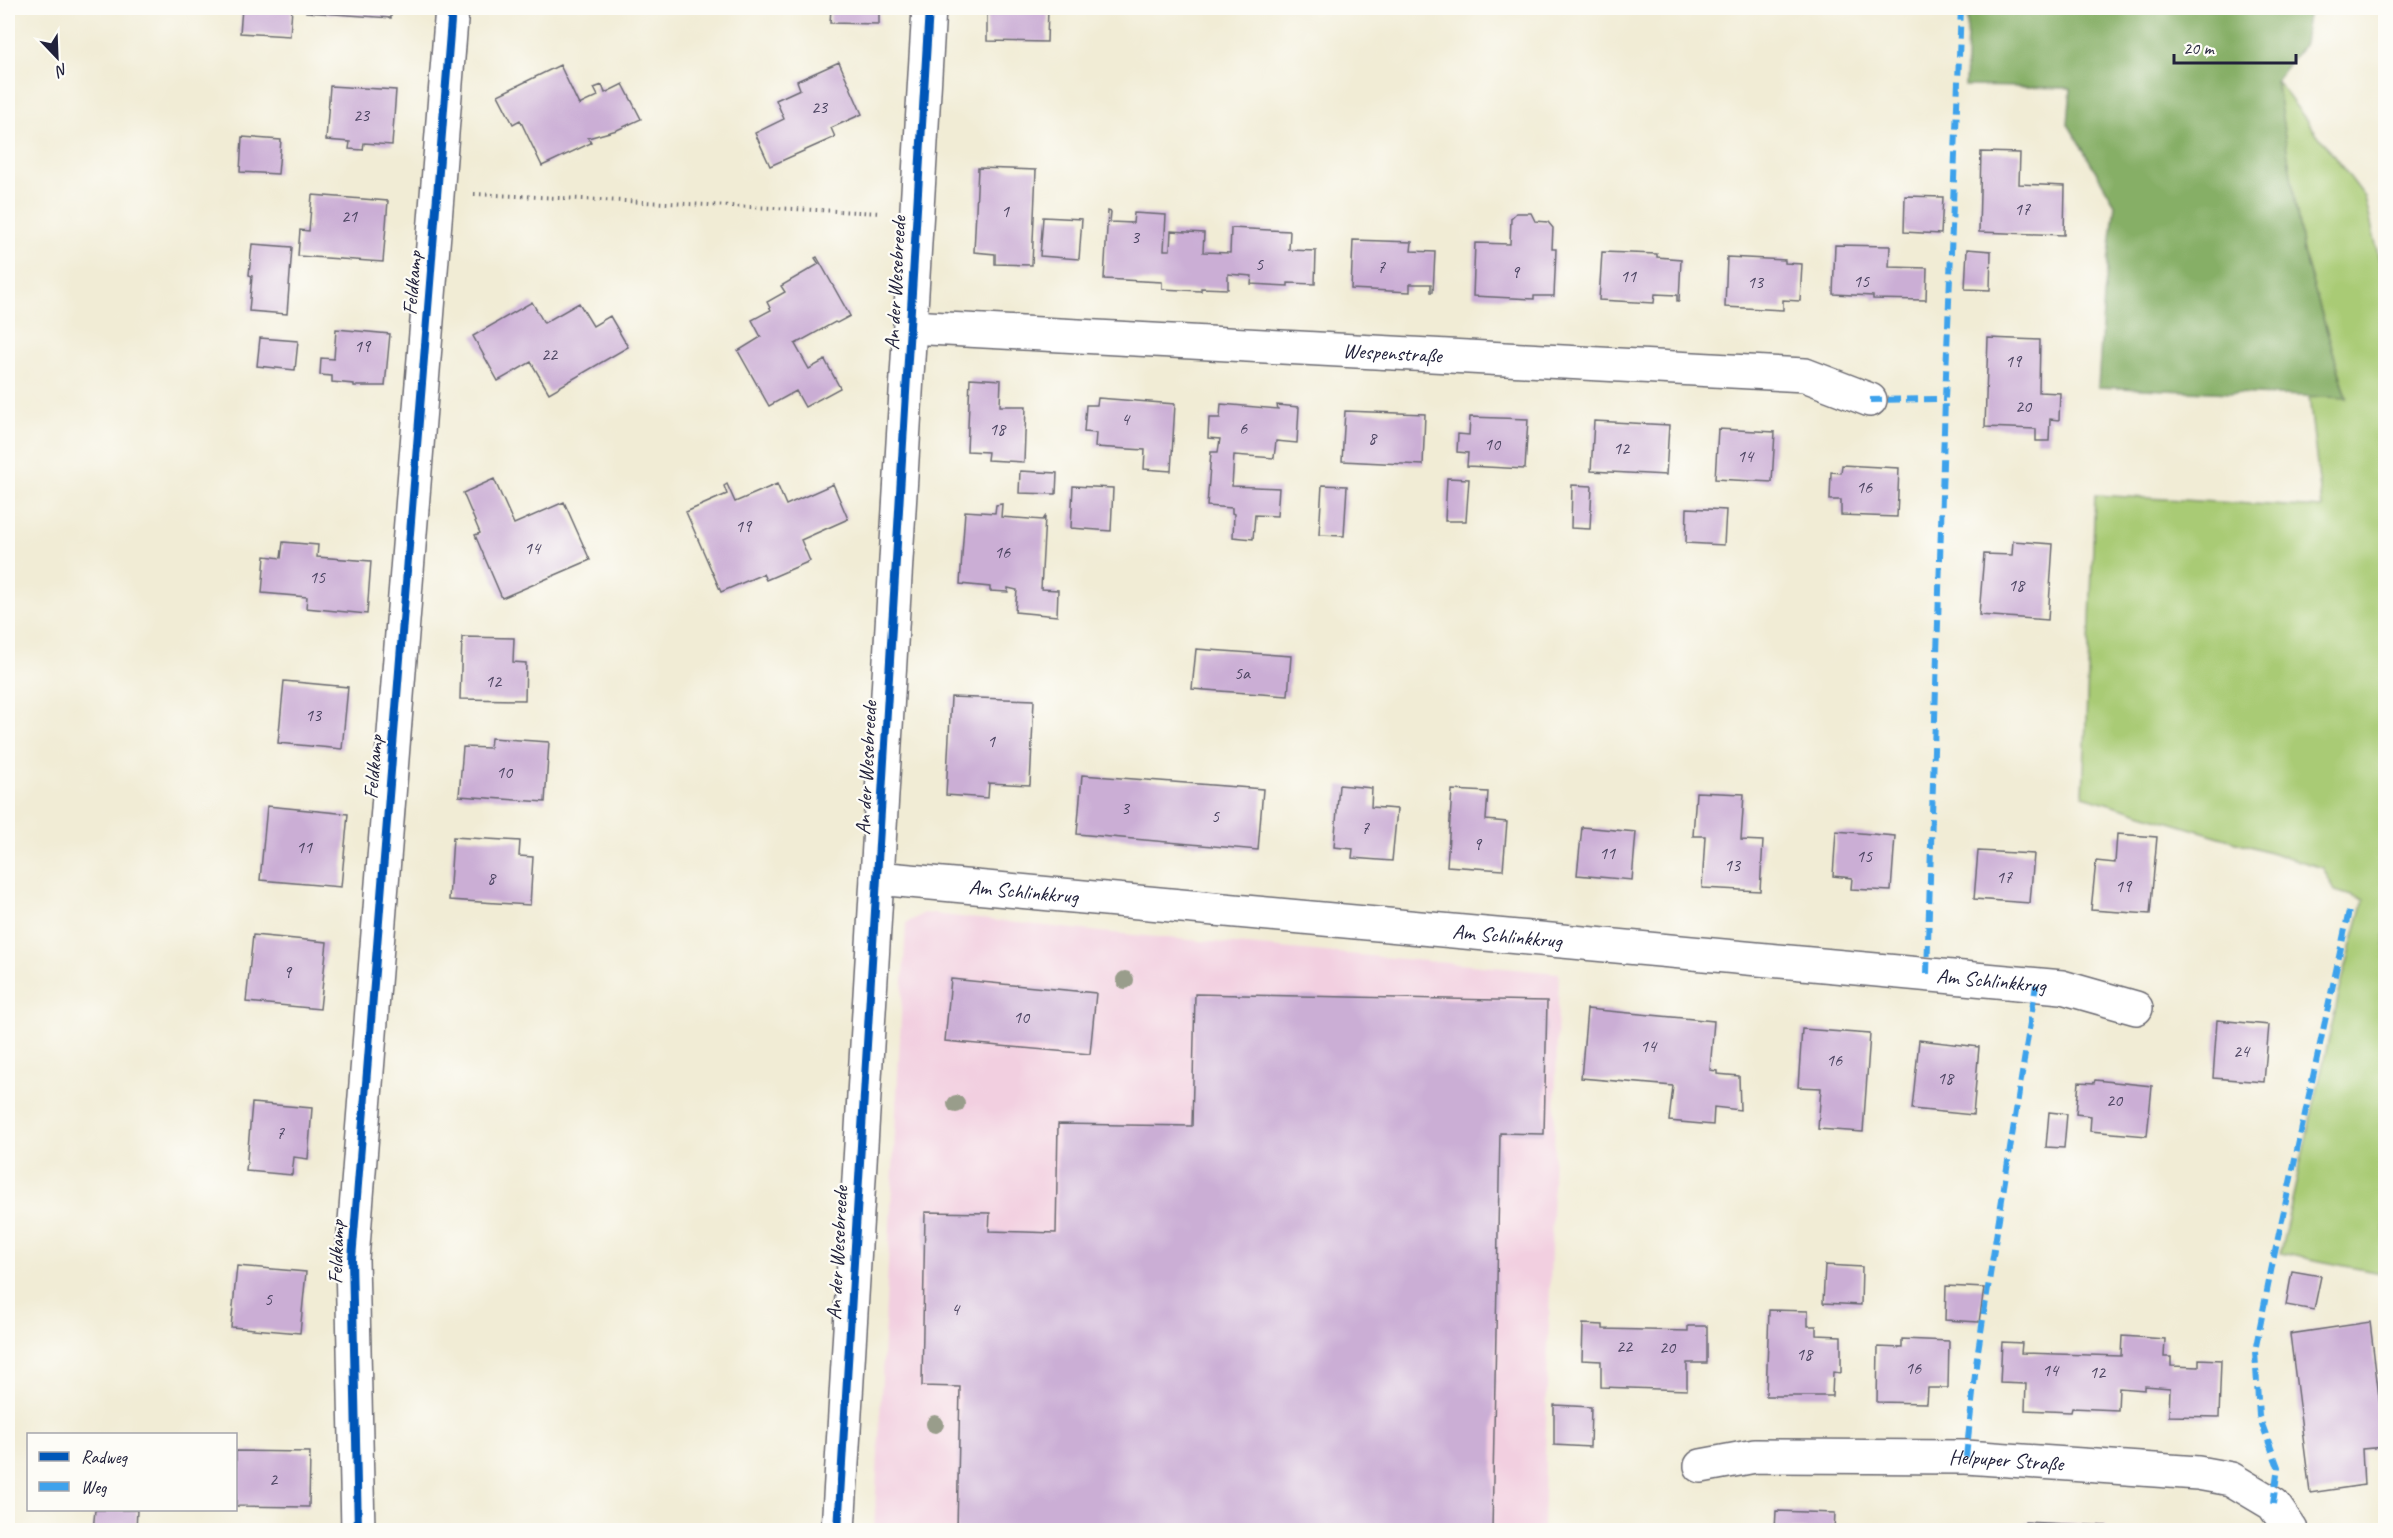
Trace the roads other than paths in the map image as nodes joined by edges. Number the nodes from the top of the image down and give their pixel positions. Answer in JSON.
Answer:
{"nodes":[{"id":1,"x":452,"y":8,"type":"edge"},
{"id":2,"x":929,"y":8,"type":"edge"},
{"id":3,"x":910,"y":327,"type":"junction"},
{"id":4,"x":1870,"y":400,"type":"dead end"},
{"id":5,"x":877,"y":878,"type":"junction"},
{"id":6,"x":2136,"y":1008,"type":"dead end"},
{"id":7,"x":1701,"y":1466,"type":"dead end"},
{"id":8,"x":358,"y":1530,"type":"edge"},
{"id":9,"x":838,"y":1530,"type":"edge"},
{"id":10,"x":2290,"y":1530,"type":"edge"}],
"edges":[{"from":1,"to":8,"type":"street","name":"Feldkamp"},
{"from":2,"to":3,"type":"street","name":"An der Wesebreede"},
{"from":3,"to":4,"type":"street","name":"Wespenstraße"},
{"from":3,"to":5,"type":"street","name":"An der Wesebreede"},
{"from":5,"to":6,"type":"street","name":"Am Schlinkkrug"},
{"from":5,"to":9,"type":"street","name":"An der Wesebreede"},
{"from":7,"to":10,"type":"street","name":"Helpuper Straße"}]}
